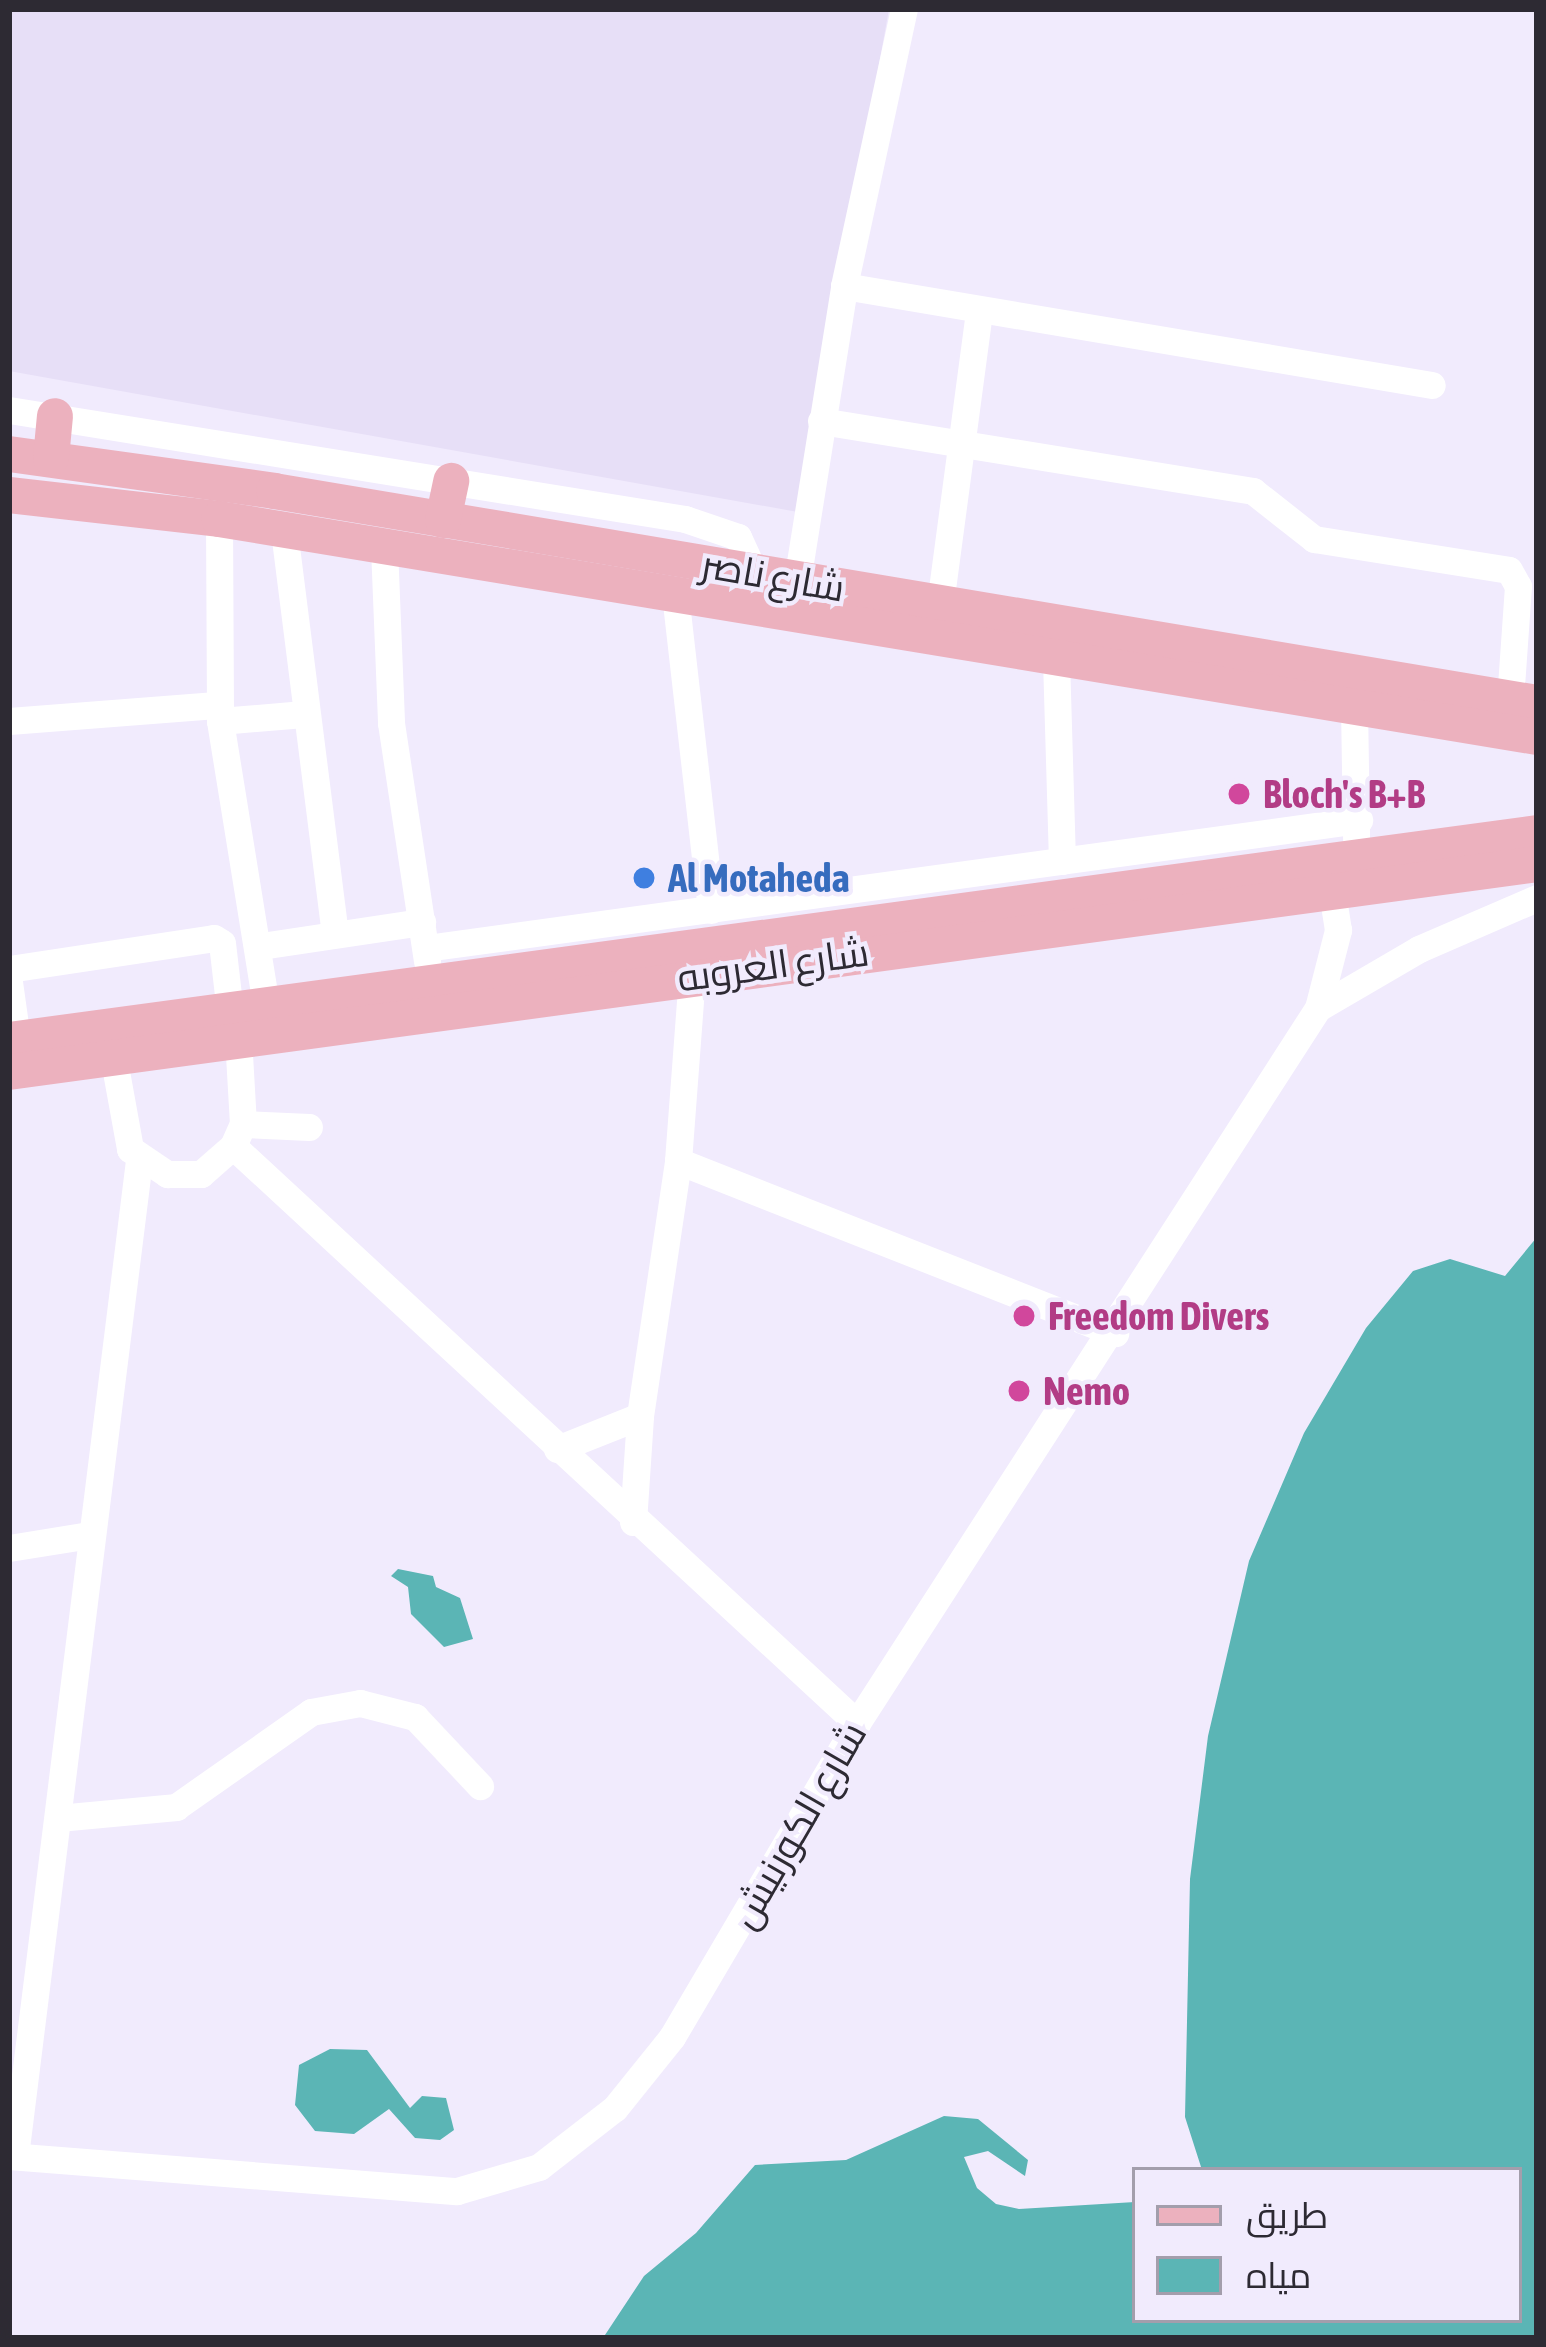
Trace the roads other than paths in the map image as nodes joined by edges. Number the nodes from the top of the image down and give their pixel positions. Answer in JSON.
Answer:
{"nodes":[{"id":1,"x":904,"y":9,"type":"edge"},
{"id":2,"x":844,"y":286,"type":"junction"},
{"id":3,"x":979,"y":310,"type":"junction"},
{"id":4,"x":1432,"y":385,"type":"dead end"},
{"id":5,"x":9,"y":410,"type":"edge"},
{"id":6,"x":55,"y":416,"type":"junction"},
{"id":7,"x":821,"y":421,"type":"junction"},
{"id":8,"x":961,"y":442,"type":"junction"},
{"id":9,"x":9,"y":454,"type":"edge"},
{"id":10,"x":51,"y":458,"type":"junction"},
{"id":11,"x":451,"y":482,"type":"junction"},
{"id":12,"x":9,"y":495,"type":"edge"},
{"id":13,"x":219,"y":519,"type":"junction"},
{"id":14,"x":442,"y":520,"type":"junction"},
{"id":15,"x":284,"y":531,"type":"junction"},
{"id":16,"x":384,"y":547,"type":"junction"},
{"id":17,"x":755,"y":574,"type":"junction"},
{"id":18,"x":797,"y":581,"type":"junction"},
{"id":19,"x":675,"y":594,"type":"junction"},
{"id":20,"x":940,"y":604,"type":"junction"},
{"id":21,"x":1003,"y":633,"type":"junction"},
{"id":22,"x":1056,"y":659,"type":"junction"},
{"id":23,"x":1523,"y":701,"type":"edge"},
{"id":24,"x":1354,"y":705,"type":"junction"},
{"id":25,"x":220,"y":713,"type":"junction"},
{"id":26,"x":304,"y":714,"type":"junction"},
{"id":27,"x":9,"y":721,"type":"edge"},
{"id":28,"x":1537,"y":737,"type":"edge"},
{"id":29,"x":1359,"y":820,"type":"junction"},
{"id":30,"x":1537,"y":833,"type":"edge"},
{"id":31,"x":1352,"y":858,"type":"junction"},
{"id":32,"x":1206,"y":859,"type":"junction"},
{"id":33,"x":1062,"y":860,"type":"junction"},
{"id":34,"x":1537,"y":864,"type":"edge"},
{"id":35,"x":1331,"y":891,"type":"junction"},
{"id":36,"x":1537,"y":898,"type":"edge"},
{"id":37,"x":711,"y":910,"type":"junction"},
{"id":38,"x":335,"y":933,"type":"junction"},
{"id":39,"x":891,"y":933,"type":"junction"},
{"id":40,"x":261,"y":946,"type":"junction"},
{"id":41,"x":426,"y":951,"type":"junction"},
{"id":42,"x":9,"y":969,"type":"edge"},
{"id":43,"x":692,"y":976,"type":"junction"},
{"id":44,"x":9,"y":982,"type":"edge"},
{"id":45,"x":266,"y":1006,"type":"junction"},
{"id":46,"x":1318,"y":1008,"type":"junction"},
{"id":47,"x":234,"y":1024,"type":"junction"},
{"id":48,"x":12,"y":1051,"type":"edge"},
{"id":49,"x":113,"y":1055,"type":"junction"},
{"id":50,"x":309,"y":1127,"type":"dead end"},
{"id":51,"x":238,"y":1135,"type":"junction"},
{"id":52,"x":140,"y":1161,"type":"junction"},
{"id":53,"x":678,"y":1161,"type":"junction"},
{"id":54,"x":1115,"y":1333,"type":"junction"},
{"id":55,"x":640,"y":1415,"type":"junction"},
{"id":56,"x":557,"y":1449,"type":"junction"},
{"id":57,"x":633,"y":1522,"type":"junction"},
{"id":58,"x":89,"y":1535,"type":"junction"},
{"id":59,"x":9,"y":1548,"type":"edge"},
{"id":60,"x":857,"y":1723,"type":"junction"},
{"id":61,"x":479,"y":1786,"type":"dead end"},
{"id":62,"x":58,"y":1818,"type":"junction"},
{"id":63,"x":12,"y":2156,"type":"edge"}],
"edges":[{"from":1,"to":2,"type":"street"},
{"from":2,"to":3,"type":"street"},
{"from":2,"to":7,"type":"street"},
{"from":3,"to":4,"type":"street"},
{"from":3,"to":8,"type":"street"},
{"from":5,"to":6,"type":"street"},
{"from":6,"to":10,"type":"main road"},
{"from":6,"to":11,"type":"street"},
{"from":7,"to":8,"type":"street"},
{"from":7,"to":18,"type":"street"},
{"from":8,"to":20,"type":"street"},
{"from":8,"to":23,"type":"street"},
{"from":9,"to":10,"type":"main road","name":"شارع ناصر"},
{"from":10,"to":14,"type":"main road","name":"شارع ناصر"},
{"from":11,"to":14,"type":"main road"},
{"from":11,"to":17,"type":"street"},
{"from":12,"to":13,"type":"main road","name":"شارع ناصر"},
{"from":13,"to":15,"type":"main road","name":"شارع ناصر"},
{"from":13,"to":25,"type":"street"},
{"from":14,"to":17,"type":"main road","name":"شارع ناصر"},
{"from":15,"to":16,"type":"main road","name":"شارع ناصر"},
{"from":15,"to":26,"type":"street"},
{"from":16,"to":19,"type":"main road","name":"شارع ناصر"},
{"from":16,"to":41,"type":"street"},
{"from":17,"to":18,"type":"main road","name":"شارع ناصر"},
{"from":18,"to":20,"type":"main road","name":"شارع ناصر"},
{"from":19,"to":21,"type":"main road","name":"شارع ناصر"},
{"from":19,"to":37,"type":"street"},
{"from":20,"to":21,"type":"main road","name":"شارع ناصر"},
{"from":21,"to":22,"type":"main road","name":"شارع ناصر"},
{"from":21,"to":23,"type":"main road","name":"شارع ناصر"},
{"from":22,"to":24,"type":"main road","name":"شارع ناصر"},
{"from":22,"to":33,"type":"street"},
{"from":24,"to":28,"type":"main road","name":"شارع ناصر"},
{"from":24,"to":29,"type":"street"},
{"from":25,"to":26,"type":"street"},
{"from":25,"to":27,"type":"street"},
{"from":25,"to":40,"type":"street"},
{"from":26,"to":38,"type":"street"},
{"from":29,"to":31,"type":"street"},
{"from":29,"to":32,"type":"street"},
{"from":30,"to":31,"type":"main road","name":"شارع العروبه"},
{"from":31,"to":32,"type":"main road","name":"شارع العروبه"},
{"from":32,"to":33,"type":"street"},
{"from":32,"to":39,"type":"main road","name":"شارع العروبه"},
{"from":33,"to":37,"type":"street"},
{"from":34,"to":35,"type":"main road","name":"شارع العروبه"},
{"from":35,"to":39,"type":"main road","name":"شارع العروبه"},
{"from":35,"to":46,"type":"street","name":"شارع الكورنيش"},
{"from":36,"to":46,"type":"street","name":"شارع الكورنيش"},
{"from":37,"to":41,"type":"street"},
{"from":38,"to":40,"type":"street"},
{"from":38,"to":41,"type":"street"},
{"from":39,"to":41,"type":"main road","name":"شارع العروبه"},
{"from":39,"to":43,"type":"main road","name":"شارع العروبه"},
{"from":40,"to":45,"type":"street"},
{"from":41,"to":45,"type":"main road","name":"شارع العروبه"},
{"from":42,"to":47,"type":"street"},
{"from":43,"to":47,"type":"main road","name":"شارع العروبه"},
{"from":43,"to":53,"type":"street"},
{"from":44,"to":48,"type":"street"},
{"from":45,"to":47,"type":"main road","name":"شارع العروبه"},
{"from":46,"to":54,"type":"street","name":"شارع الكورنيش"},
{"from":47,"to":48,"type":"main road","name":"شارع العروبه"},
{"from":47,"to":49,"type":"main road","name":"شارع العروبه"},
{"from":47,"to":51,"type":"street"},
{"from":48,"to":49,"type":"main road","name":"شارع العروبه"},
{"from":49,"to":52,"type":"street"},
{"from":50,"to":51,"type":"street"},
{"from":51,"to":52,"type":"street"},
{"from":51,"to":56,"type":"street"},
{"from":52,"to":58,"type":"street"},
{"from":53,"to":54,"type":"street"},
{"from":53,"to":55,"type":"street"},
{"from":54,"to":60,"type":"street","name":"شارع الكورنيش"},
{"from":55,"to":56,"type":"street"},
{"from":55,"to":57,"type":"street"},
{"from":56,"to":57,"type":"street"},
{"from":57,"to":60,"type":"street"},
{"from":58,"to":59,"type":"street"},
{"from":58,"to":62,"type":"street"},
{"from":60,"to":63,"type":"street","name":"شارع الكورنيش"},
{"from":61,"to":62,"type":"street"},
{"from":62,"to":63,"type":"street"}]}
